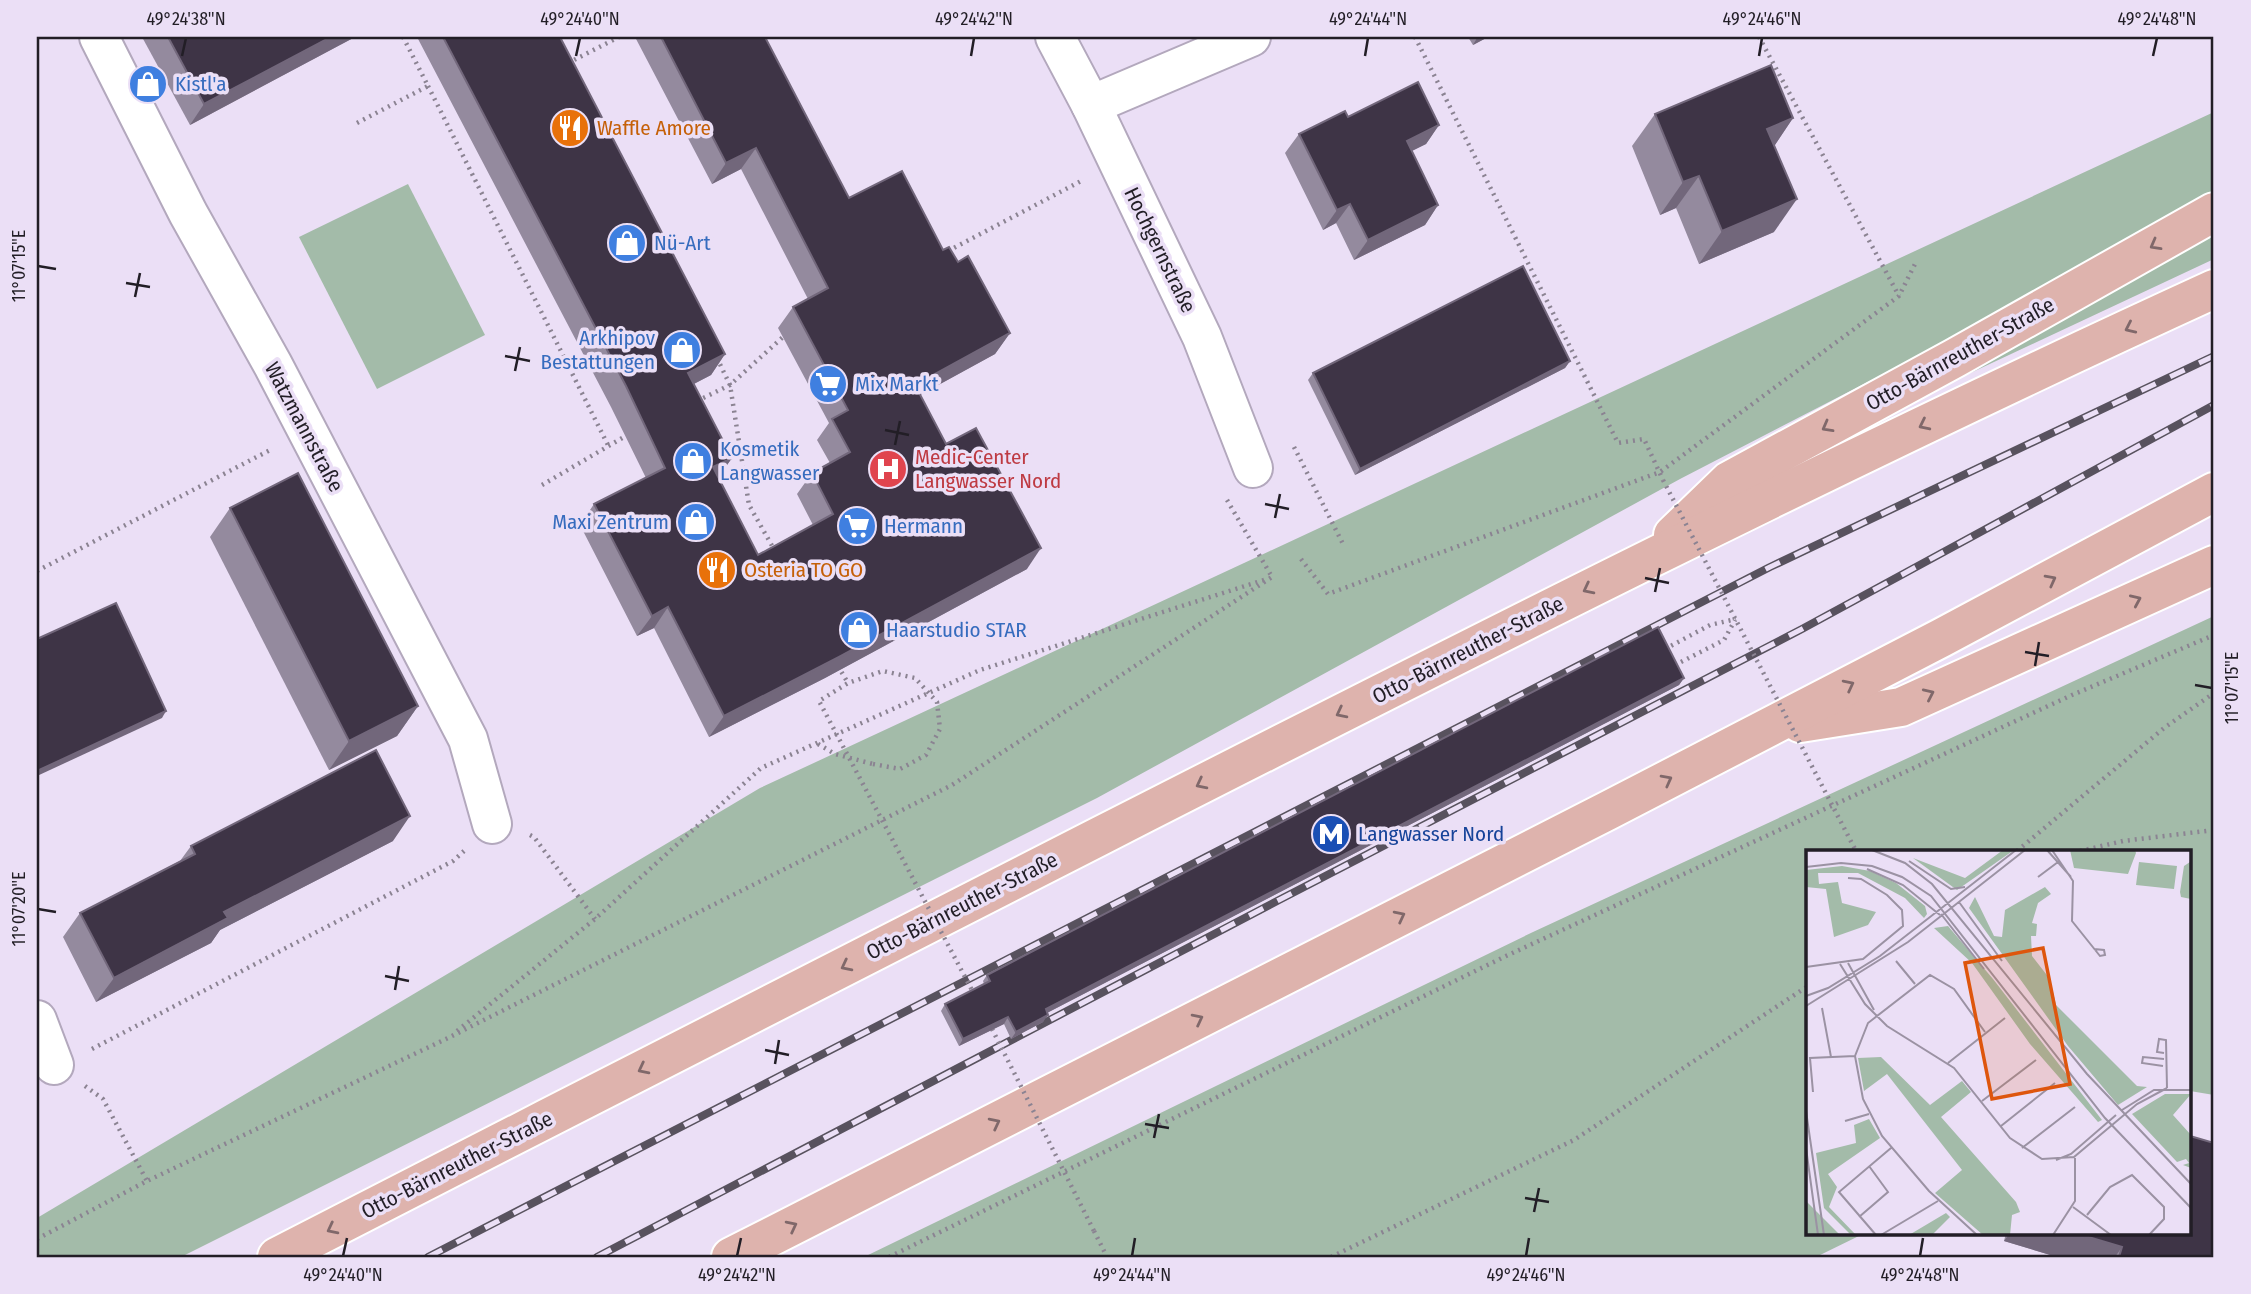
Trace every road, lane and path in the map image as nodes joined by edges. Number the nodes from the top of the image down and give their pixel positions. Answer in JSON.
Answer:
{"nodes":[{"id":1,"x":99,"y":37,"type":"edge"},
{"id":2,"x":403,"y":37,"type":"edge"},
{"id":3,"x":619,"y":37,"type":"edge"},
{"id":4,"x":1055,"y":37,"type":"edge"},
{"id":5,"x":1251,"y":37,"type":"edge"},
{"id":6,"x":1415,"y":37,"type":"edge"},
{"id":7,"x":1759,"y":37,"type":"edge"},
{"id":8,"x":563,"y":54,"type":"edge"},
{"id":9,"x":567,"y":63,"type":"junction"},
{"id":10,"x":573,"y":75,"type":"edge"},
{"id":11,"x":429,"y":86,"type":"junction"},
{"id":12,"x":1091,"y":105,"type":"junction"},
{"id":13,"x":358,"y":123,"type":"dead end"},
{"id":14,"x":1118,"y":161,"type":"junction"},
{"id":15,"x":2214,"y":212,"type":"edge"},
{"id":16,"x":940,"y":255,"type":"edge"},
{"id":17,"x":1916,"y":262,"type":"dead end"},
{"id":18,"x":2214,"y":289,"type":"edge"},
{"id":19,"x":1899,"y":296,"type":"junction"},
{"id":20,"x":783,"y":337,"type":"dead end"},
{"id":21,"x":711,"y":348,"type":"edge"},
{"id":22,"x":730,"y":385,"type":"junction"},
{"id":23,"x":694,"y":403,"type":"edge"},
{"id":24,"x":307,"y":431,"type":"junction"},
{"id":25,"x":632,"y":433,"type":"edge"},
{"id":26,"x":608,"y":445,"type":"junction"},
{"id":27,"x":1294,"y":447,"type":"dead end"},
{"id":28,"x":1253,"y":468,"type":"joint"},
{"id":29,"x":1660,"y":472,"type":"junction"},
{"id":30,"x":542,"y":485,"type":"dead end"},
{"id":31,"x":2214,"y":492,"type":"edge"},
{"id":32,"x":1343,"y":544,"type":"dead end"},
{"id":33,"x":779,"y":556,"type":"edge"},
{"id":34,"x":1301,"y":559,"type":"dead end"},
{"id":35,"x":1649,"y":559,"type":"junction"},
{"id":36,"x":2214,"y":565,"type":"edge"},
{"id":37,"x":37,"y":571,"type":"edge"},
{"id":38,"x":1272,"y":577,"type":"junction"},
{"id":39,"x":1736,"y":619,"type":"junction"},
{"id":40,"x":2214,"y":635,"type":"edge"},
{"id":41,"x":1665,"y":649,"type":"edge"},
{"id":42,"x":834,"y":659,"type":"edge"},
{"id":43,"x":1681,"y":663,"type":"dead end"},
{"id":44,"x":848,"y":684,"type":"junction"},
{"id":45,"x":2214,"y":693,"type":"edge"},
{"id":46,"x":1767,"y":728,"type":"junction"},
{"id":47,"x":817,"y":744,"type":"junction"},
{"id":48,"x":492,"y":824,"type":"junction"},
{"id":49,"x":2214,"y":830,"type":"edge"},
{"id":50,"x":1855,"y":850,"type":"edge"},
{"id":51,"x":2019,"y":850,"type":"edge"},
{"id":52,"x":2084,"y":850,"type":"edge"},
{"id":53,"x":595,"y":919,"type":"junction"},
{"id":54,"x":1806,"y":987,"type":"edge"},
{"id":55,"x":974,"y":994,"type":"edge"},
{"id":56,"x":37,"y":1020,"type":"edge"},
{"id":57,"x":992,"y":1030,"type":"edge"},
{"id":58,"x":448,"y":1038,"type":"junction"},
{"id":59,"x":54,"y":1065,"type":"junction"},
{"id":60,"x":147,"y":1181,"type":"junction"},
{"id":61,"x":37,"y":1239,"type":"edge"},
{"id":62,"x":277,"y":1257,"type":"edge"},
{"id":63,"x":732,"y":1257,"type":"edge"},
{"id":64,"x":889,"y":1257,"type":"edge"},
{"id":65,"x":1107,"y":1257,"type":"edge"},
{"id":66,"x":1331,"y":1257,"type":"edge"}],
"edges":[{"from":1,"to":24,"type":"street","name":"Watzmannstraße"},
{"from":2,"to":11,"type":"path"},
{"from":3,"to":9,"type":"path"},
{"from":4,"to":12,"type":"street","name":"Hochgernstraße"},
{"from":5,"to":12,"type":"street"},
{"from":6,"to":29,"type":"path"},
{"from":7,"to":19,"type":"path"},
{"from":8,"to":9,"type":"path"},
{"from":9,"to":10,"type":"path"},
{"from":11,"to":13,"type":"path"},
{"from":11,"to":26,"type":"path"},
{"from":12,"to":14,"type":"street","name":"Hochgernstraße"},
{"from":14,"to":16,"type":"path"},
{"from":14,"to":28,"type":"street","name":"Hochgernstraße"},
{"from":15,"to":35,"type":"main road","name":"Otto-Bärnreuther-Straße","one_way":true},
{"from":17,"to":19,"type":"path"},
{"from":18,"to":35,"type":"main road","name":"Otto-Bärnreuther-Straße","one_way":true},
{"from":19,"to":29,"type":"path"},
{"from":20,"to":22,"type":"path"},
{"from":21,"to":22,"type":"path"},
{"from":22,"to":23,"type":"path"},
{"from":22,"to":33,"type":"path"},
{"from":24,"to":37,"type":"path"},
{"from":24,"to":48,"type":"street","name":"Watzmannstraße"},
{"from":25,"to":26,"type":"path"},
{"from":26,"to":30,"type":"path"},
{"from":27,"to":32,"type":"path"},
{"from":28,"to":38,"type":"path"},
{"from":29,"to":34,"type":"path"},
{"from":29,"to":39,"type":"path","bridge":true},
{"from":46,"to":31,"type":"main road","one_way":true},
{"from":35,"to":62,"type":"main road","name":"Otto-Bärnreuther-Straße","one_way":true},
{"from":46,"to":36,"type":"main road","one_way":true},
{"from":38,"to":47,"type":"path"},
{"from":38,"to":58,"type":"path"},
{"from":39,"to":41,"type":"path"},
{"from":39,"to":43,"type":"path"},
{"from":39,"to":50,"type":"path","bridge":true},
{"from":40,"to":64,"type":"path"},
{"from":42,"to":44,"type":"path"},
{"from":44,"to":47,"type":"path","bridge":true},
{"from":44,"to":55,"type":"path","bridge":true},
{"from":45,"to":51,"type":"path"},
{"from":63,"to":46,"type":"main road","one_way":true},
{"from":47,"to":53,"type":"path"},
{"from":48,"to":53,"type":"path"},
{"from":48,"to":59,"type":"path"},
{"from":49,"to":52,"type":"path"},
{"from":53,"to":58,"type":"path"},
{"from":54,"to":66,"type":"path"},
{"from":56,"to":59,"type":"street"},
{"from":57,"to":65,"type":"path","bridge":true},
{"from":58,"to":60,"type":"path"},
{"from":59,"to":60,"type":"path"},
{"from":60,"to":61,"type":"path"}]}
